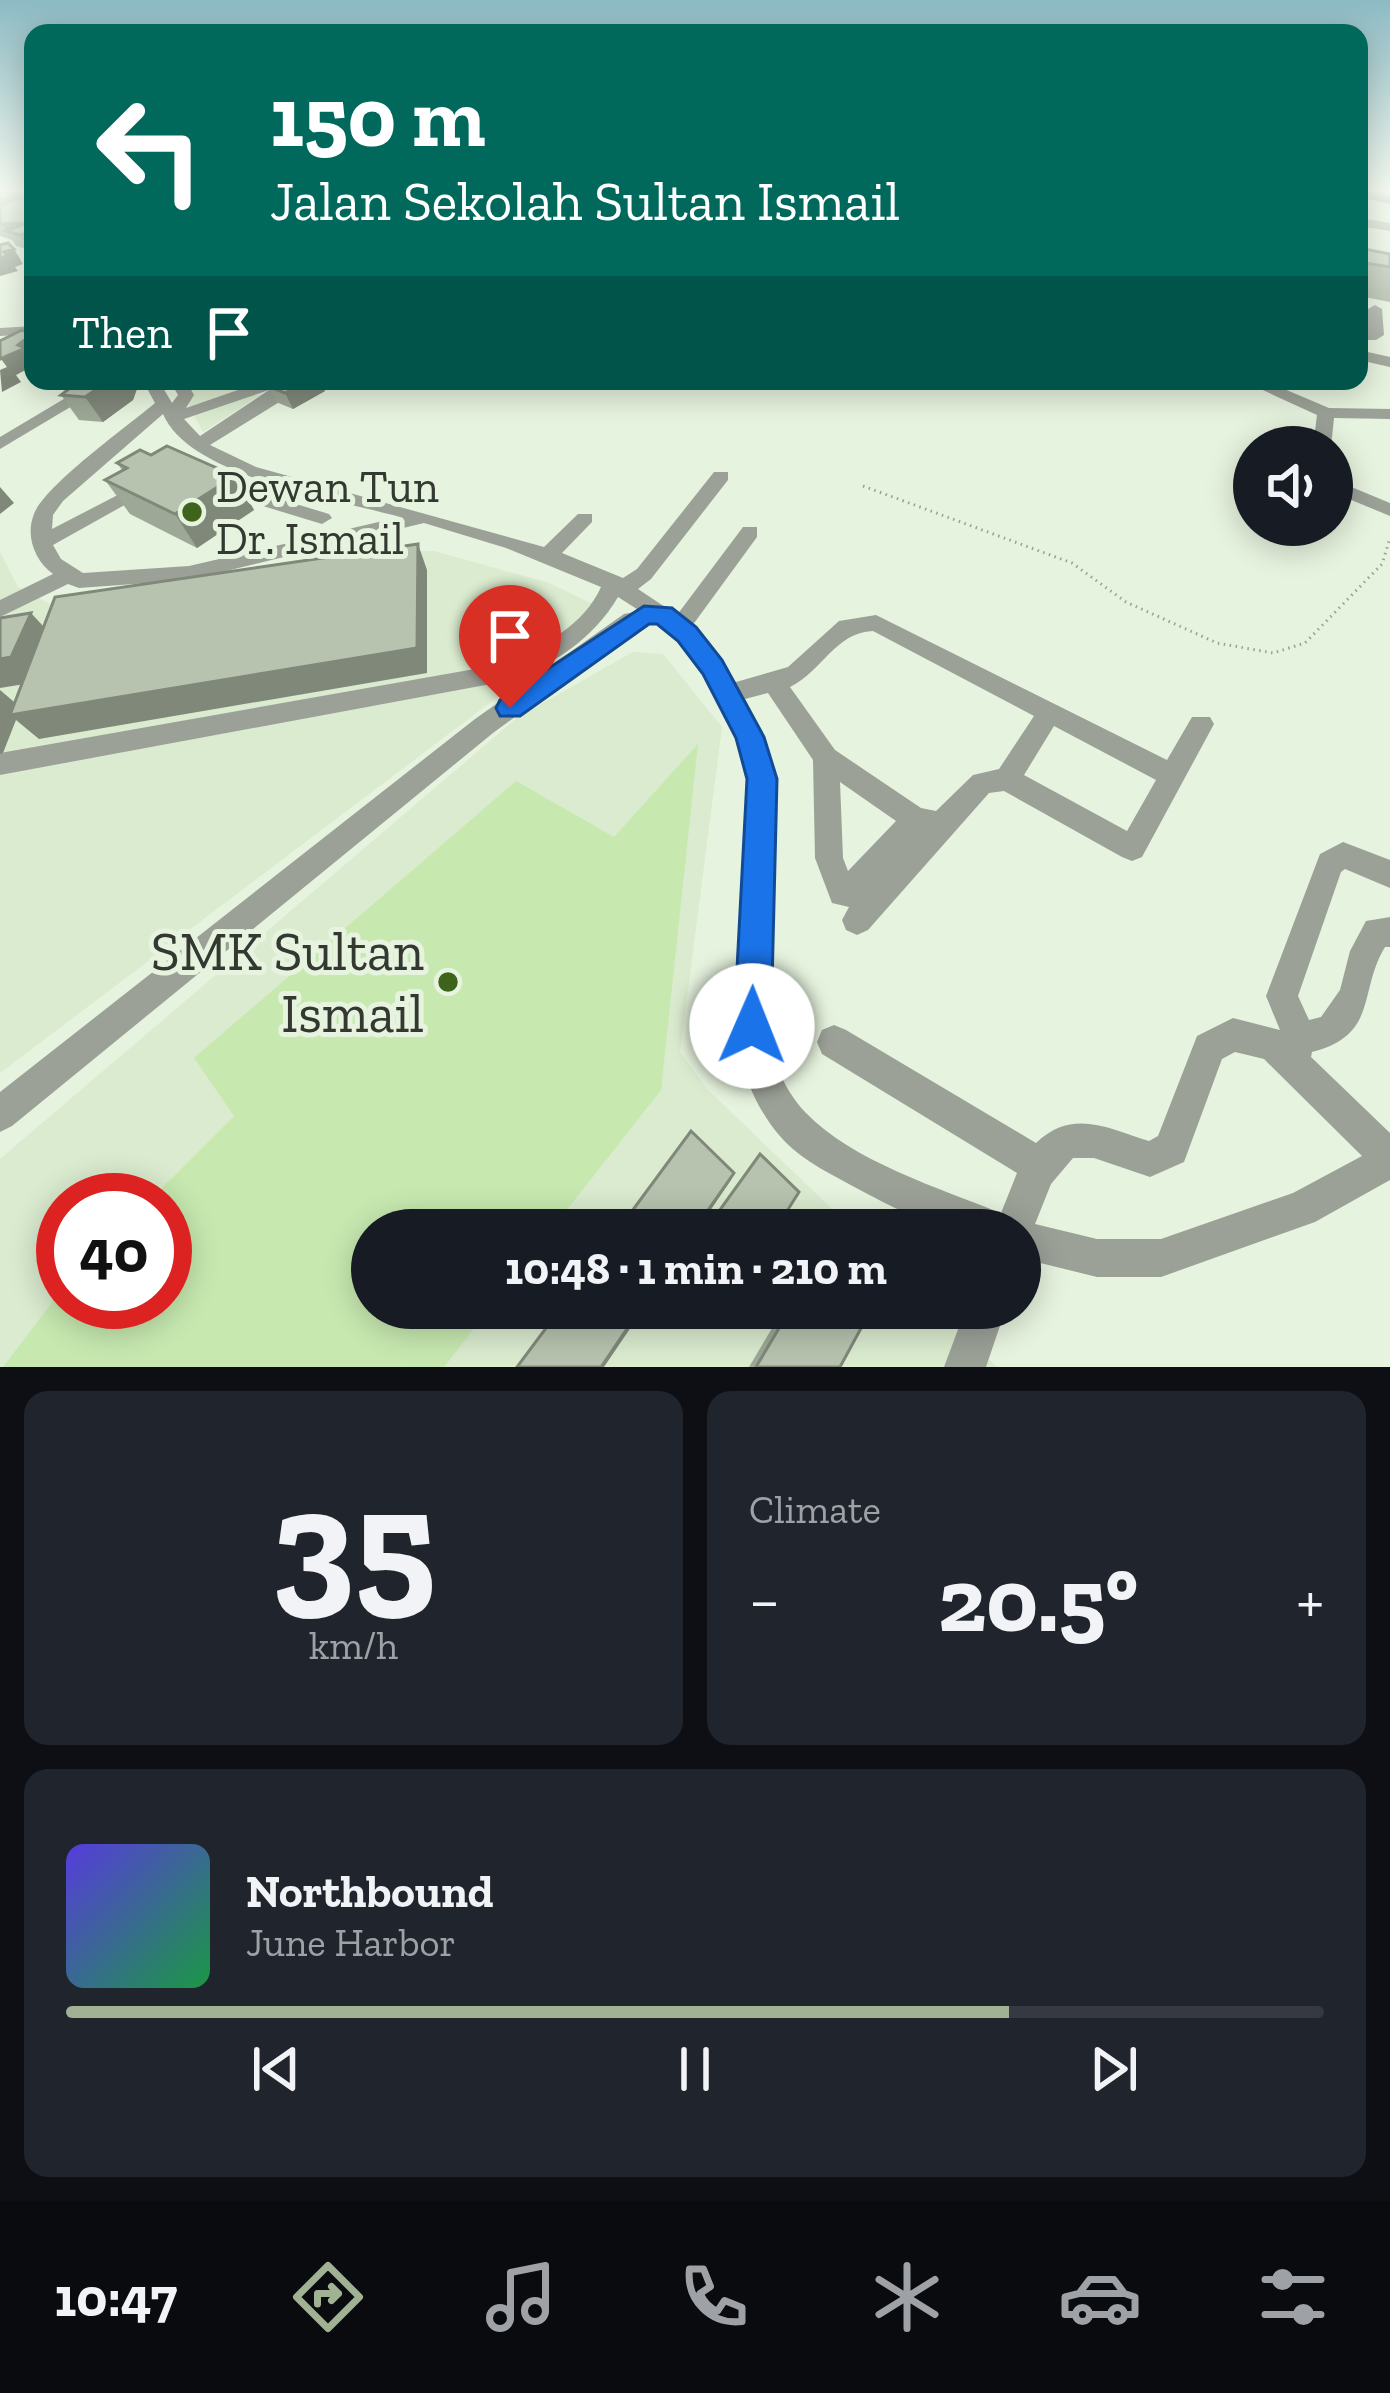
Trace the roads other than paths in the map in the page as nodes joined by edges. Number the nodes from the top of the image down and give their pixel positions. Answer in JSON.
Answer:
{"nodes":[{"id":1,"x":1374,"y":309,"type":"edge"},
{"id":2,"x":1368,"y":334,"type":"edge"},
{"id":3,"x":91,"y":390,"type":"edge"},
{"id":4,"x":206,"y":390,"type":"edge"},
{"id":5,"x":210,"y":390,"type":"edge"},
{"id":6,"x":222,"y":390,"type":"edge"},
{"id":7,"x":277,"y":390,"type":"edge"},
{"id":8,"x":1272,"y":390,"type":"edge"},
{"id":9,"x":164,"y":399,"type":"edge"},
{"id":10,"x":1326,"y":413,"type":"junction"},
{"id":11,"x":1390,"y":414,"type":"edge"},
{"id":12,"x":1324,"y":426,"type":"edge"},
{"id":13,"x":0,"y":444,"type":"edge"},
{"id":14,"x":200,"y":445,"type":"junction"},
{"id":15,"x":182,"y":468,"type":"junction"},
{"id":16,"x":721,"y":476,"type":"dead end"},
{"id":17,"x":1353,"y":494,"type":"edge"},
{"id":18,"x":1390,"y":510,"type":"edge"},
{"id":19,"x":322,"y":518,"type":"dead end"},
{"id":20,"x":421,"y":518,"type":"junction"},
{"id":21,"x":585,"y":518,"type":"dead end"},
{"id":22,"x":750,"y":532,"type":"dead end"},
{"id":23,"x":41,"y":543,"type":"junction"},
{"id":24,"x":548,"y":555,"type":"junction"},
{"id":25,"x":67,"y":576,"type":"junction"},
{"id":26,"x":619,"y":585,"type":"junction"},
{"id":27,"x":0,"y":609,"type":"edge"},
{"id":28,"x":671,"y":621,"type":"junction"},
{"id":29,"x":773,"y":681,"type":"junction"},
{"id":30,"x":730,"y":693,"type":"junction"},
{"id":31,"x":1050,"y":712,"type":"junction"},
{"id":32,"x":1202,"y":724,"type":"dead end"},
{"id":33,"x":826,"y":758,"type":"junction"},
{"id":34,"x":0,"y":764,"type":"edge"},
{"id":35,"x":1172,"y":775,"type":"junction"},
{"id":36,"x":1007,"y":779,"type":"junction"},
{"id":37,"x":928,"y":821,"type":"junction"},
{"id":38,"x":1390,"y":874,"type":"edge"},
{"id":39,"x":857,"y":920,"type":"dead end"},
{"id":40,"x":1390,"y":932,"type":"edge"},
{"id":41,"x":834,"y":1042,"type":"dead end"},
{"id":42,"x":1296,"y":1050,"type":"junction"},
{"id":43,"x":0,"y":1114,"type":"edge"},
{"id":44,"x":1390,"y":1159,"type":"edge"},
{"id":45,"x":1039,"y":1165,"type":"junction"},
{"id":46,"x":950,"y":1209,"type":"edge"},
{"id":47,"x":1022,"y":1209,"type":"edge"},
{"id":48,"x":1041,"y":1244,"type":"edge"},
{"id":49,"x":979,"y":1329,"type":"edge"},
{"id":50,"x":965,"y":1367,"type":"edge"}],
"edges":[{"from":1,"to":2,"type":"street"},
{"from":3,"to":13,"type":"street"},
{"from":4,"to":9,"type":"street"},
{"from":5,"to":9,"type":"street"},
{"from":6,"to":9,"type":"street"},
{"from":7,"to":14,"type":"street"},
{"from":8,"to":10,"type":"street"},
{"from":9,"to":14,"type":"street"},
{"from":9,"to":23,"type":"street"},
{"from":10,"to":11,"type":"street"},
{"from":10,"to":12,"type":"street"},
{"from":14,"to":15,"type":"street"},
{"from":14,"to":20,"type":"street"},
{"from":15,"to":19,"type":"street"},
{"from":15,"to":23,"type":"street"},
{"from":16,"to":26,"type":"street"},
{"from":17,"to":18,"type":"street"},
{"from":20,"to":24,"type":"street"},
{"from":20,"to":25,"type":"street"},
{"from":21,"to":24,"type":"street"},
{"from":22,"to":28,"type":"street"},
{"from":23,"to":25,"type":"street"},
{"from":24,"to":26,"type":"street"},
{"from":25,"to":27,"type":"street"},
{"from":26,"to":28,"type":"street"},
{"from":26,"to":34,"type":"street"},
{"from":28,"to":30,"type":"street"},
{"from":28,"to":43,"type":"street"},
{"from":29,"to":30,"type":"street"},
{"from":29,"to":31,"type":"street"},
{"from":29,"to":33,"type":"street"},
{"from":30,"to":46,"type":"street"},
{"from":31,"to":35,"type":"street"},
{"from":31,"to":36,"type":"street"},
{"from":32,"to":35,"type":"street"},
{"from":33,"to":37,"type":"street"},
{"from":33,"to":37,"type":"street"},
{"from":35,"to":36,"type":"street"},
{"from":36,"to":37,"type":"street"},
{"from":37,"to":39,"type":"street"},
{"from":38,"to":42,"type":"street"},
{"from":40,"to":42,"type":"street"},
{"from":41,"to":45,"type":"street"},
{"from":42,"to":44,"type":"street"},
{"from":42,"to":45,"type":"street"},
{"from":44,"to":48,"type":"street"},
{"from":45,"to":47,"type":"street"},
{"from":49,"to":50,"type":"street"}]}
